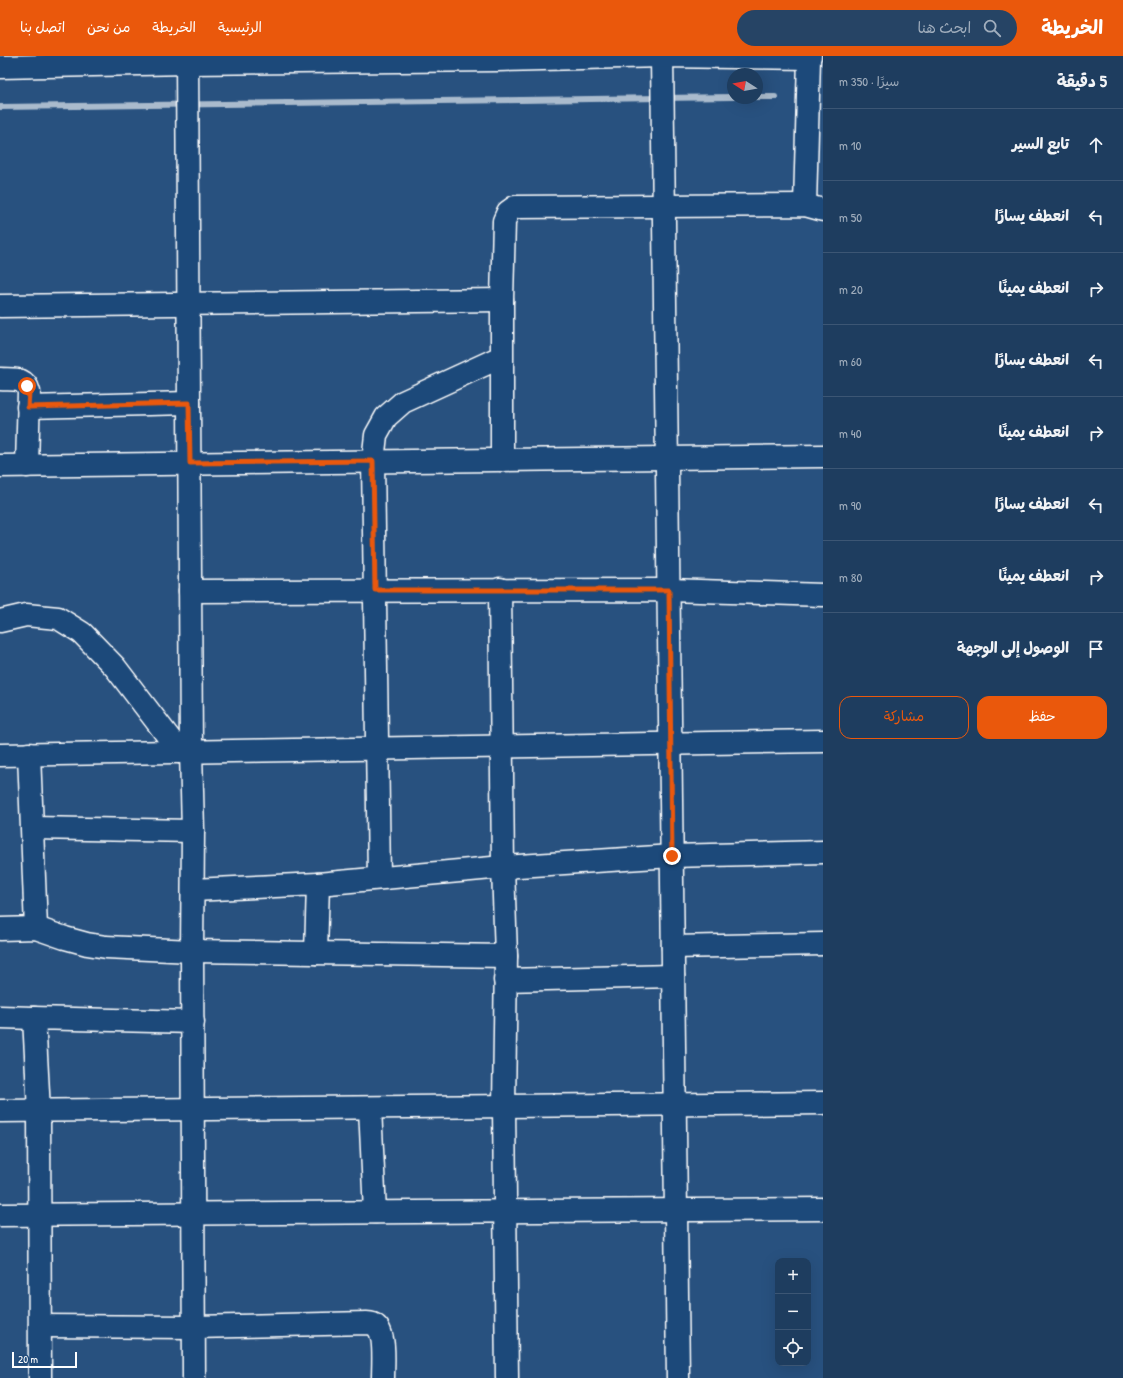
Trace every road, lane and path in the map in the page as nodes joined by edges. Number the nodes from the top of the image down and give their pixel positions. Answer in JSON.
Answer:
{"nodes":[{"id":1,"x":662,"y":56,"type":"edge"},
{"id":2,"x":810,"y":57,"type":"edge"},
{"id":3,"x":498,"y":58,"type":"edge"},
{"id":4,"x":187,"y":60,"type":"edge"},
{"id":5,"x":0,"y":67,"type":"edge"},
{"id":6,"x":664,"y":206,"type":"junction"},
{"id":7,"x":814,"y":207,"type":"edge"},
{"id":8,"x":502,"y":300,"type":"junction"},
{"id":9,"x":188,"y":303,"type":"junction"},
{"id":10,"x":0,"y":306,"type":"edge"},
{"id":11,"x":502,"y":357,"type":"junction"},
{"id":12,"x":0,"y":379,"type":"edge"},
{"id":13,"x":189,"y":403,"type":"junction"},
{"id":14,"x":28,"y":407,"type":"junction"},
{"id":15,"x":823,"y":456,"type":"edge"},
{"id":16,"x":667,"y":458,"type":"junction"},
{"id":17,"x":502,"y":460,"type":"junction"},
{"id":18,"x":373,"y":461,"type":"junction"},
{"id":19,"x":190,"y":463,"type":"junction"},
{"id":20,"x":0,"y":466,"type":"edge"},
{"id":21,"x":27,"y":466,"type":"junction"},
{"id":22,"x":500,"y":589,"type":"junction"},
{"id":23,"x":375,"y":590,"type":"junction"},
{"id":24,"x":669,"y":590,"type":"junction"},
{"id":25,"x":190,"y":591,"type":"junction"},
{"id":26,"x":823,"y":595,"type":"edge"},
{"id":27,"x":0,"y":621,"type":"edge"},
{"id":28,"x":823,"y":741,"type":"edge"},
{"id":29,"x":671,"y":744,"type":"junction"},
{"id":30,"x":502,"y":746,"type":"junction"},
{"id":31,"x":378,"y":748,"type":"junction"},
{"id":32,"x":185,"y":751,"type":"junction"},
{"id":33,"x":29,"y":754,"type":"junction"},
{"id":34,"x":0,"y":755,"type":"edge"},
{"id":35,"x":33,"y":828,"type":"junction"},
{"id":36,"x":193,"y":831,"type":"junction"},
{"id":37,"x":823,"y":852,"type":"edge"},
{"id":38,"x":672,"y":856,"type":"junction"},
{"id":39,"x":503,"y":867,"type":"junction"},
{"id":40,"x":379,"y":878,"type":"junction"},
{"id":41,"x":318,"y":884,"type":"junction"},
{"id":42,"x":193,"y":890,"type":"junction"},
{"id":43,"x":36,"y":928,"type":"junction"},
{"id":44,"x":0,"y":929,"type":"edge"},
{"id":45,"x":823,"y":944,"type":"edge"},
{"id":46,"x":673,"y":947,"type":"junction"},
{"id":47,"x":192,"y":951,"type":"junction"},
{"id":48,"x":316,"y":953,"type":"junction"},
{"id":49,"x":506,"y":956,"type":"junction"},
{"id":50,"x":674,"y":976,"type":"junction"},
{"id":51,"x":505,"y":980,"type":"junction"},
{"id":52,"x":0,"y":1018,"type":"edge"},
{"id":53,"x":34,"y":1018,"type":"junction"},
{"id":54,"x":193,"y":1022,"type":"junction"},
{"id":55,"x":823,"y":1103,"type":"edge"},
{"id":56,"x":675,"y":1105,"type":"junction"},
{"id":57,"x":504,"y":1107,"type":"junction"},
{"id":58,"x":370,"y":1108,"type":"junction"},
{"id":59,"x":193,"y":1109,"type":"junction"},
{"id":60,"x":0,"y":1111,"type":"edge"},
{"id":61,"x":39,"y":1111,"type":"junction"},
{"id":62,"x":823,"y":1209,"type":"edge"},
{"id":63,"x":676,"y":1210,"type":"junction"},
{"id":64,"x":506,"y":1211,"type":"junction"},
{"id":65,"x":376,"y":1212,"type":"junction"},
{"id":66,"x":194,"y":1214,"type":"junction"},
{"id":67,"x":0,"y":1215,"type":"edge"},
{"id":68,"x":40,"y":1215,"type":"junction"},
{"id":69,"x":40,"y":1326,"type":"junction"},
{"id":70,"x":194,"y":1326,"type":"junction"},
{"id":71,"x":40,"y":1378,"type":"edge"},
{"id":72,"x":194,"y":1378,"type":"edge"},
{"id":73,"x":383,"y":1378,"type":"edge"},
{"id":74,"x":507,"y":1378,"type":"edge"},
{"id":75,"x":678,"y":1378,"type":"edge"}],
"edges":[{"from":1,"to":2,"type":"street"},
{"from":1,"to":3,"type":"street"},
{"from":1,"to":6,"type":"street"},
{"from":2,"to":7,"type":"street"},
{"from":3,"to":4,"type":"street"},
{"from":4,"to":5,"type":"street"},
{"from":4,"to":9,"type":"street"},
{"from":6,"to":7,"type":"street"},
{"from":6,"to":8,"type":"street"},
{"from":6,"to":16,"type":"street"},
{"from":8,"to":9,"type":"street"},
{"from":8,"to":11,"type":"street"},
{"from":9,"to":10,"type":"street"},
{"from":9,"to":13,"type":"street"},
{"from":11,"to":17,"type":"street"},
{"from":11,"to":18,"type":"street"},
{"from":12,"to":14,"type":"street"},
{"from":13,"to":14,"type":"street"},
{"from":13,"to":19,"type":"street"},
{"from":14,"to":21,"type":"street"},
{"from":15,"to":16,"type":"street"},
{"from":16,"to":17,"type":"street"},
{"from":16,"to":24,"type":"street"},
{"from":17,"to":18,"type":"street"},
{"from":18,"to":19,"type":"street"},
{"from":18,"to":23,"type":"street"},
{"from":19,"to":21,"type":"street"},
{"from":19,"to":25,"type":"street"},
{"from":20,"to":21,"type":"street"},
{"from":22,"to":23,"type":"street"},
{"from":22,"to":24,"type":"street"},
{"from":22,"to":30,"type":"street"},
{"from":23,"to":25,"type":"street"},
{"from":23,"to":31,"type":"street"},
{"from":24,"to":26,"type":"street"},
{"from":24,"to":29,"type":"street"},
{"from":25,"to":32,"type":"street"},
{"from":27,"to":32,"type":"street"},
{"from":28,"to":29,"type":"street"},
{"from":29,"to":30,"type":"street"},
{"from":29,"to":38,"type":"street"},
{"from":30,"to":31,"type":"street"},
{"from":30,"to":39,"type":"street"},
{"from":31,"to":32,"type":"street"},
{"from":31,"to":40,"type":"street"},
{"from":32,"to":33,"type":"street"},
{"from":32,"to":36,"type":"street"},
{"from":33,"to":34,"type":"street"},
{"from":33,"to":35,"type":"street"},
{"from":35,"to":36,"type":"street"},
{"from":35,"to":43,"type":"street"},
{"from":36,"to":42,"type":"street"},
{"from":37,"to":38,"type":"street"},
{"from":38,"to":39,"type":"street"},
{"from":38,"to":46,"type":"street"},
{"from":39,"to":40,"type":"street"},
{"from":39,"to":49,"type":"street"},
{"from":40,"to":41,"type":"street"},
{"from":41,"to":42,"type":"street"},
{"from":41,"to":48,"type":"street"},
{"from":42,"to":47,"type":"street"},
{"from":43,"to":44,"type":"street"},
{"from":43,"to":47,"type":"street"},
{"from":45,"to":46,"type":"street"},
{"from":46,"to":50,"type":"street"},
{"from":47,"to":48,"type":"street"},
{"from":47,"to":54,"type":"street"},
{"from":48,"to":49,"type":"street"},
{"from":49,"to":51,"type":"street"},
{"from":50,"to":51,"type":"street"},
{"from":50,"to":56,"type":"street"},
{"from":51,"to":57,"type":"street"},
{"from":52,"to":53,"type":"street"},
{"from":53,"to":54,"type":"street"},
{"from":53,"to":61,"type":"street"},
{"from":54,"to":59,"type":"street"},
{"from":55,"to":56,"type":"street"},
{"from":56,"to":57,"type":"street"},
{"from":56,"to":63,"type":"street"},
{"from":57,"to":58,"type":"street"},
{"from":57,"to":64,"type":"street"},
{"from":58,"to":59,"type":"street"},
{"from":58,"to":65,"type":"street"},
{"from":59,"to":61,"type":"street"},
{"from":59,"to":66,"type":"street"},
{"from":60,"to":61,"type":"street"},
{"from":61,"to":68,"type":"street"},
{"from":62,"to":63,"type":"street"},
{"from":63,"to":64,"type":"street"},
{"from":63,"to":75,"type":"street"},
{"from":64,"to":65,"type":"street"},
{"from":64,"to":74,"type":"street"},
{"from":65,"to":66,"type":"street"},
{"from":66,"to":68,"type":"street"},
{"from":66,"to":70,"type":"street"},
{"from":67,"to":68,"type":"street"},
{"from":68,"to":69,"type":"street"},
{"from":69,"to":70,"type":"street"},
{"from":69,"to":71,"type":"street"},
{"from":70,"to":72,"type":"street"},
{"from":70,"to":73,"type":"street"}]}
